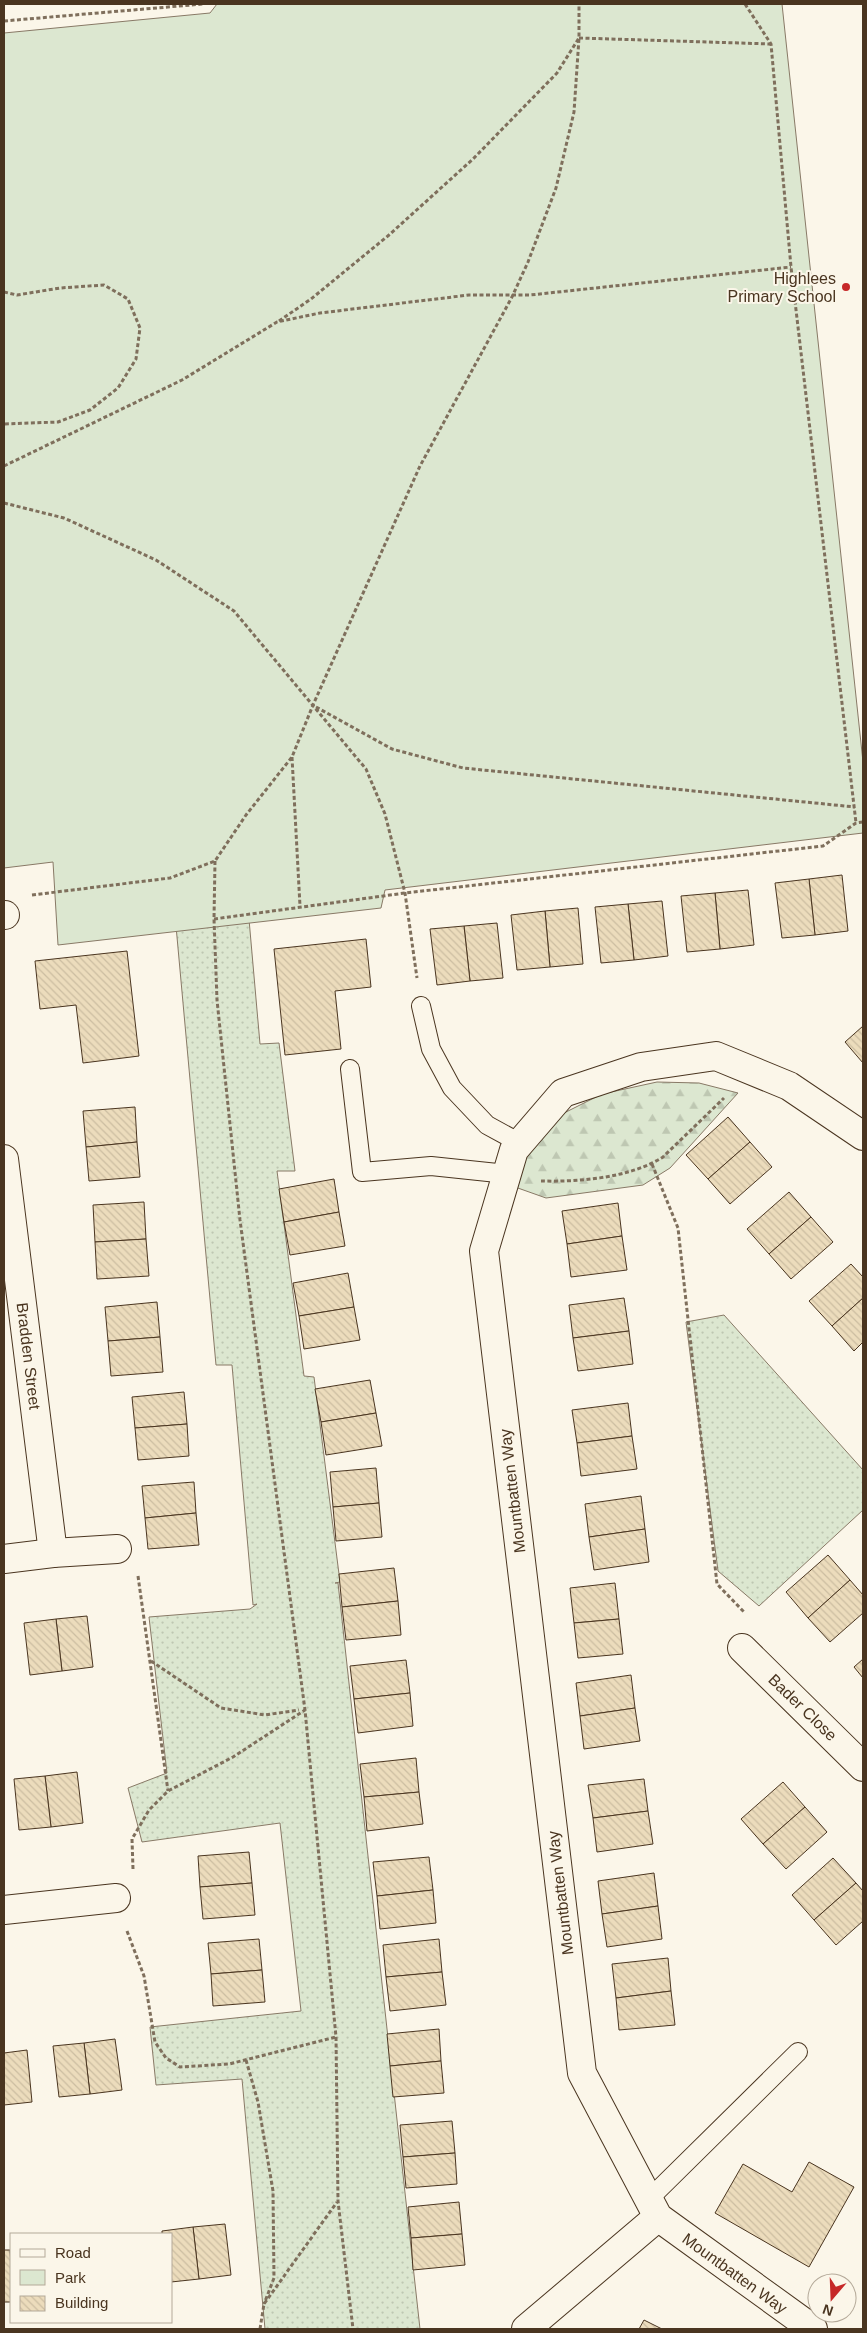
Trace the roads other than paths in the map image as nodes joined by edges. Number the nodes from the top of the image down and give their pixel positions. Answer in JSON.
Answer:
{"nodes":[{"id":1,"x":421,"y":1006,"type":"road end"},
{"id":2,"x":350,"y":1069,"type":"dead end"},
{"id":3,"x":863,"y":1136,"type":"edge"},
{"id":4,"x":520,"y":1143,"type":"junction"},
{"id":5,"x":4,"y":1159,"type":"edge"},
{"id":6,"x":507,"y":1174,"type":"junction"},
{"id":7,"x":116,"y":1549,"type":"road end"},
{"id":8,"x":53,"y":1553,"type":"junction"},
{"id":9,"x":4,"y":1559,"type":"edge"},
{"id":10,"x":742,"y":1648,"type":"road end"},
{"id":11,"x":863,"y":1767,"type":"edge"},
{"id":12,"x":116,"y":1898,"type":"road end"},
{"id":13,"x":4,"y":1910,"type":"edge"},
{"id":14,"x":798,"y":2052,"type":"dead end"},
{"id":15,"x":654,"y":2208,"type":"junction"},
{"id":16,"x":526,"y":2329,"type":"edge"},
{"id":17,"x":812,"y":2329,"type":"edge"}],
"edges":[{"from":1,"to":4,"type":"lane"},
{"from":2,"to":6,"type":"lane"},
{"from":3,"to":4,"type":"street","name":"Mountbatten Way"},
{"from":4,"to":6,"type":"street","name":"Mountbatten Way"},
{"from":5,"to":8,"type":"street","name":"Bradden Street"},
{"from":6,"to":15,"type":"street","name":"Mountbatten Way"},
{"from":7,"to":8,"type":"street"},
{"from":8,"to":9,"type":"street"},
{"from":10,"to":11,"type":"street","name":"Bader Close"},
{"from":12,"to":13,"type":"street"},
{"from":14,"to":15,"type":"lane"},
{"from":15,"to":16,"type":"street"},
{"from":15,"to":17,"type":"street","name":"Mountbatten Way"}]}
